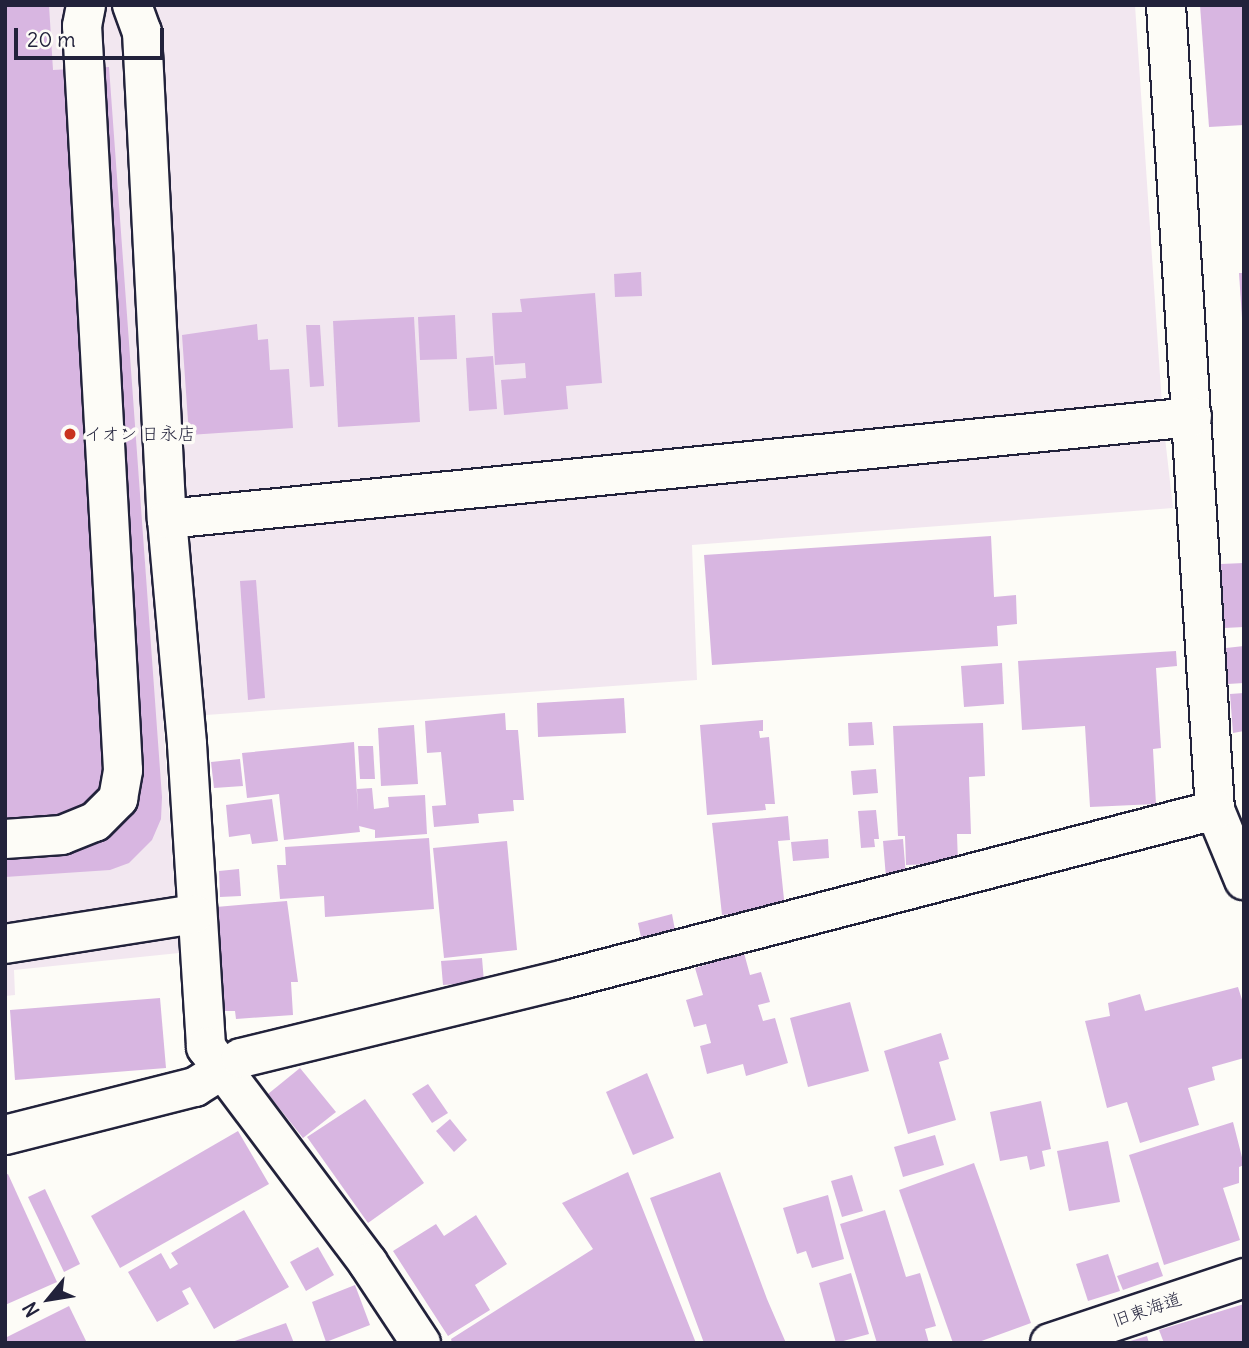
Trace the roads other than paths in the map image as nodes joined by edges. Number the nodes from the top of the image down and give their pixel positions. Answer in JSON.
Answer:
{"nodes":[{"id":1,"x":86,"y":5,"type":"edge"},
{"id":2,"x":132,"y":5,"type":"edge"},
{"id":3,"x":1166,"y":5,"type":"edge"},
{"id":4,"x":1192,"y":417,"type":"junction"},
{"id":5,"x":167,"y":519,"type":"junction"},
{"id":6,"x":1214,"y":810,"type":"junction"},
{"id":7,"x":5,"y":839,"type":"edge"},
{"id":8,"x":1244,"y":880,"type":"edge"},
{"id":9,"x":194,"y":914,"type":"junction"},
{"id":10,"x":5,"y":944,"type":"edge"},
{"id":11,"x":223,"y":1069,"type":"junction"},
{"id":12,"x":5,"y":1135,"type":"edge"},
{"id":13,"x":1244,"y":1278,"type":"edge"},
{"id":14,"x":421,"y":1343,"type":"edge"},
{"id":15,"x":1050,"y":1343,"type":"edge"}],
"edges":[{"from":1,"to":7,"type":"street"},
{"from":2,"to":5,"type":"street"},
{"from":3,"to":4,"type":"street"},
{"from":4,"to":5,"type":"street"},
{"from":4,"to":6,"type":"street"},
{"from":5,"to":9,"type":"street"},
{"from":6,"to":8,"type":"street"},
{"from":6,"to":11,"type":"street"},
{"from":9,"to":10,"type":"street"},
{"from":9,"to":11,"type":"street"},
{"from":11,"to":12,"type":"street"},
{"from":11,"to":14,"type":"street"},
{"from":13,"to":15,"type":"street","name":"旧東海道"}]}
